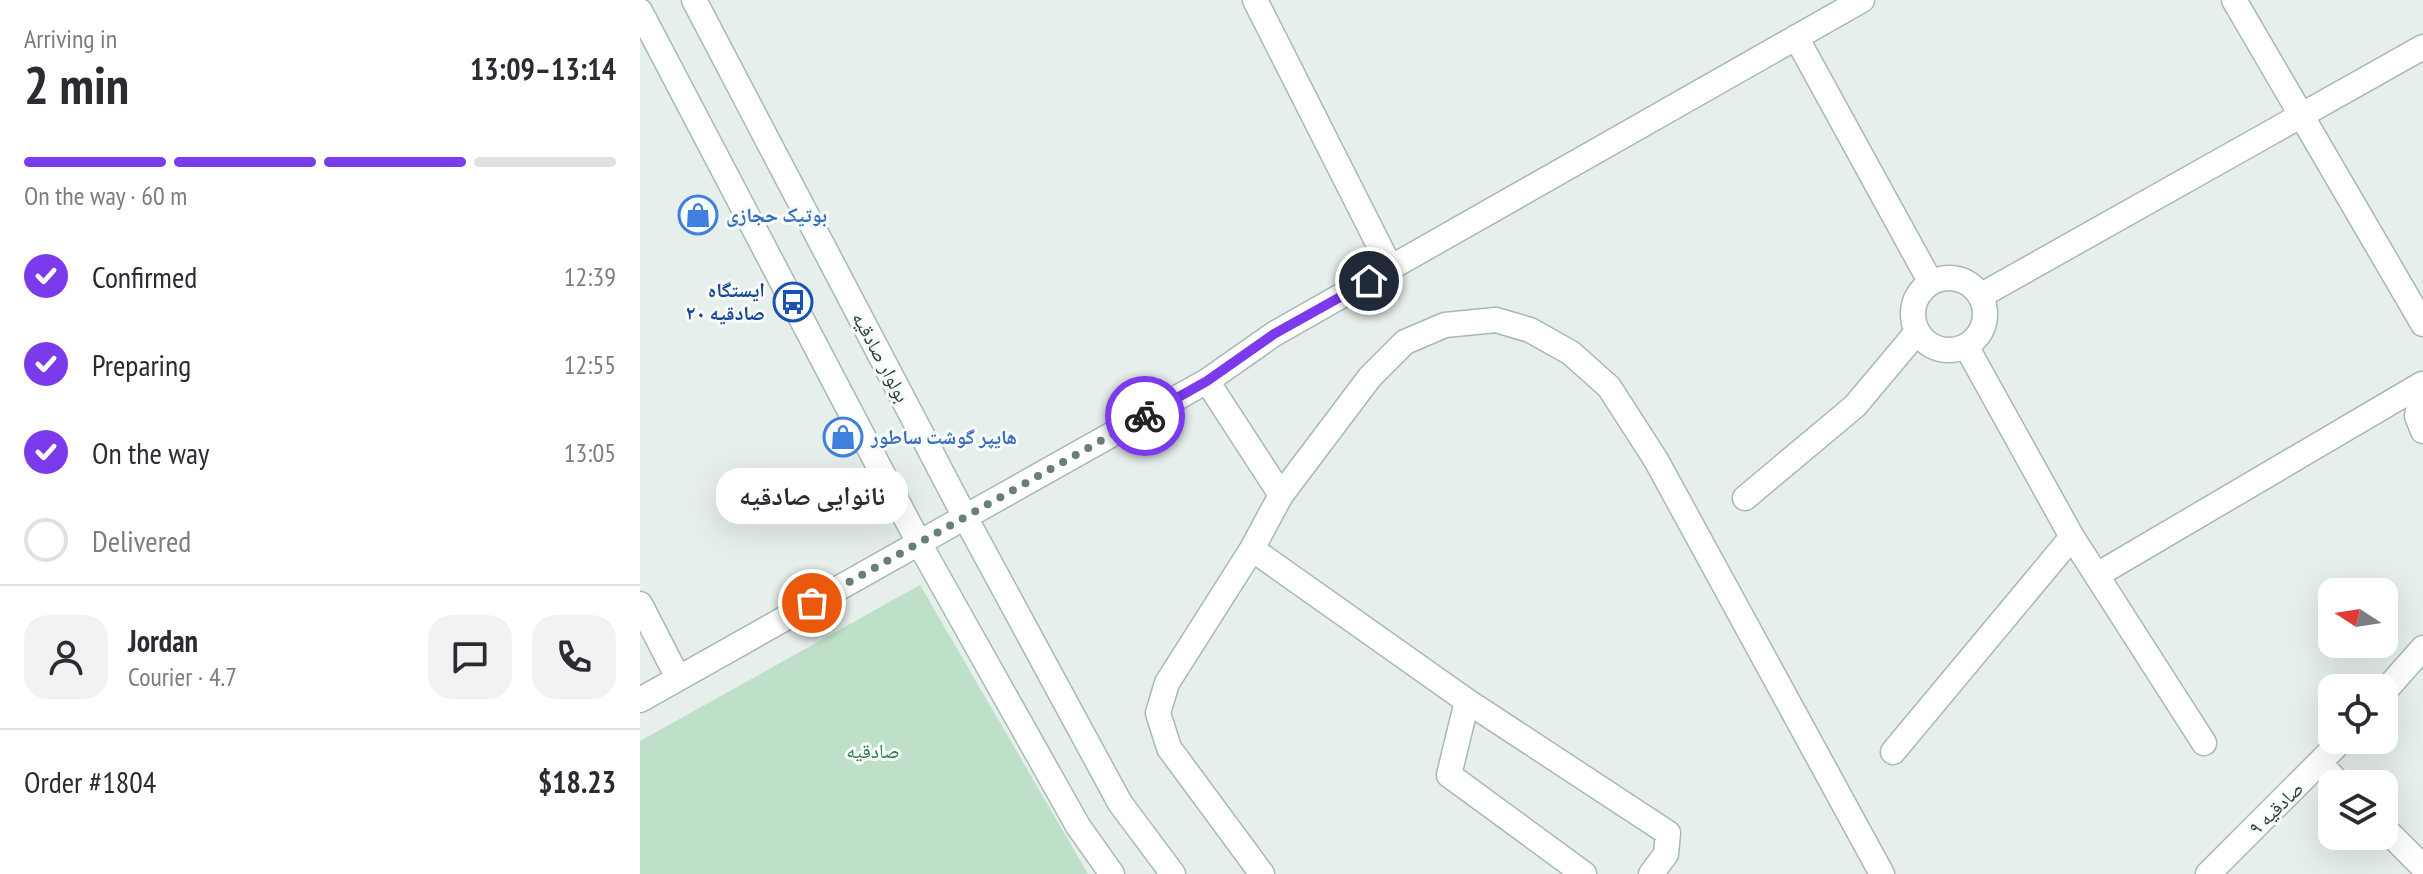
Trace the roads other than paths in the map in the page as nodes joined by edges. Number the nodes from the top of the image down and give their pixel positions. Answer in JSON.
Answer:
{"nodes":[{"id":1,"x":694,"y":0,"type":"edge"},
{"id":2,"x":1255,"y":0,"type":"edge"},
{"id":3,"x":1862,"y":0,"type":"edge"},
{"id":4,"x":2234,"y":0,"type":"edge"},
{"id":5,"x":640,"y":11,"type":"edge"},
{"id":6,"x":1796,"y":37,"type":"junction"},
{"id":7,"x":2423,"y":47,"type":"edge"},
{"id":8,"x":2305,"y":116,"type":"junction"},
{"id":9,"x":1391,"y":269,"type":"junction"},
{"id":10,"x":1931,"y":283,"type":"junction"},
{"id":11,"x":1980,"y":296,"type":"junction"},
{"id":12,"x":2423,"y":324,"type":"edge"},
{"id":13,"x":1917,"y":332,"type":"junction"},
{"id":14,"x":1966,"y":346,"type":"junction"},
{"id":15,"x":1207,"y":381,"type":"junction"},
{"id":16,"x":2423,"y":384,"type":"edge"},
{"id":17,"x":2423,"y":431,"type":"edge"},
{"id":18,"x":1281,"y":495,"type":"junction"},
{"id":19,"x":1745,"y":498,"type":"dead end"},
{"id":20,"x":965,"y":517,"type":"junction"},
{"id":21,"x":2072,"y":537,"type":"junction"},
{"id":22,"x":919,"y":543,"type":"junction"},
{"id":23,"x":1252,"y":549,"type":"junction"},
{"id":24,"x":2097,"y":575,"type":"junction"},
{"id":25,"x":640,"y":604,"type":"edge"},
{"id":26,"x":2423,"y":648,"type":"edge"},
{"id":27,"x":2398,"y":676,"type":"edge"},
{"id":28,"x":678,"y":678,"type":"junction"},
{"id":29,"x":640,"y":700,"type":"edge"},
{"id":30,"x":1467,"y":701,"type":"junction"},
{"id":31,"x":2204,"y":743,"type":"dead end"},
{"id":32,"x":1893,"y":752,"type":"dead end"},
{"id":33,"x":2329,"y":754,"type":"edge"},
{"id":34,"x":2320,"y":764,"type":"junction"},
{"id":35,"x":2326,"y":770,"type":"edge"},
{"id":36,"x":2398,"y":842,"type":"edge"},
{"id":37,"x":2423,"y":867,"type":"edge"},
{"id":38,"x":1112,"y":874,"type":"edge"},
{"id":39,"x":1173,"y":874,"type":"edge"},
{"id":40,"x":1262,"y":874,"type":"edge"},
{"id":41,"x":1584,"y":874,"type":"edge"},
{"id":42,"x":1651,"y":874,"type":"edge"},
{"id":43,"x":1882,"y":874,"type":"edge"},
{"id":44,"x":2208,"y":874,"type":"edge"}],
"edges":[{"from":1,"to":20,"type":"street","name":"بولوار صادقیه"},
{"from":2,"to":9,"type":"street"},
{"from":3,"to":6,"type":"street"},
{"from":4,"to":8,"type":"street"},
{"from":5,"to":22,"type":"street"},
{"from":6,"to":9,"type":"street"},
{"from":6,"to":10,"type":"street"},
{"from":7,"to":8,"type":"street"},
{"from":8,"to":11,"type":"street"},
{"from":8,"to":12,"type":"street"},
{"from":9,"to":15,"type":"street"},
{"from":10,"to":11,"type":"street"},
{"from":10,"to":13,"type":"street"},
{"from":11,"to":14,"type":"street"},
{"from":13,"to":14,"type":"street"},
{"from":13,"to":19,"type":"street"},
{"from":14,"to":21,"type":"street"},
{"from":15,"to":18,"type":"street"},
{"from":15,"to":20,"type":"street"},
{"from":16,"to":17,"type":"street"},
{"from":16,"to":24,"type":"street"},
{"from":18,"to":23,"type":"street"},
{"from":18,"to":43,"type":"street"},
{"from":20,"to":22,"type":"street"},
{"from":20,"to":39,"type":"street","name":"بولوار صادقیه"},
{"from":21,"to":24,"type":"street"},
{"from":21,"to":32,"type":"street"},
{"from":22,"to":28,"type":"street"},
{"from":22,"to":38,"type":"street"},
{"from":23,"to":30,"type":"street"},
{"from":23,"to":40,"type":"street"},
{"from":24,"to":31,"type":"street"},
{"from":25,"to":28,"type":"street"},
{"from":26,"to":27,"type":"street"},
{"from":28,"to":29,"type":"street"},
{"from":30,"to":41,"type":"street"},
{"from":30,"to":42,"type":"street"},
{"from":33,"to":34,"type":"street","name":"صادقیه ۹"},
{"from":34,"to":35,"type":"street"},
{"from":34,"to":44,"type":"street","name":"صادقیه ۹"},
{"from":36,"to":37,"type":"street"}]}
